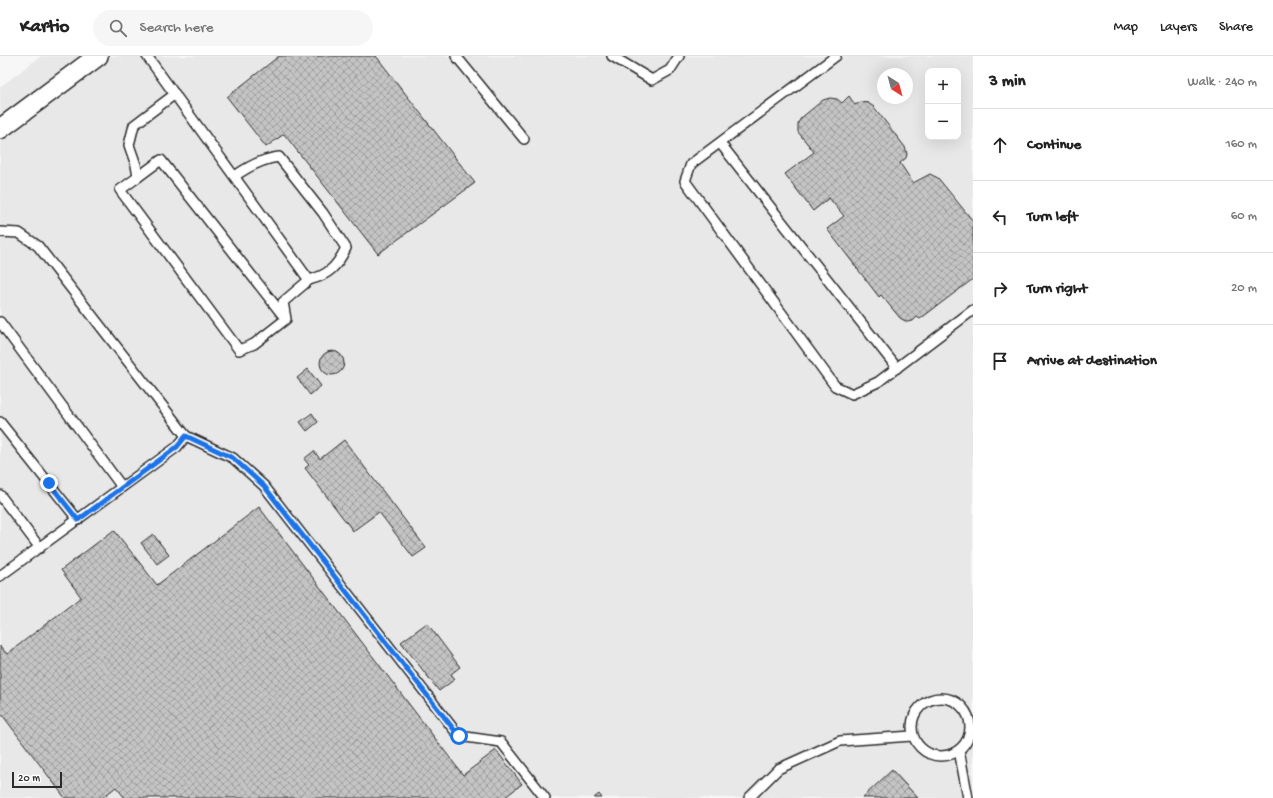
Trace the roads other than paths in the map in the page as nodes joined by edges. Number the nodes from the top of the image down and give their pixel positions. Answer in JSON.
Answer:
{"nodes":[{"id":1,"x":98,"y":56,"type":"edge"},
{"id":2,"x":147,"y":56,"type":"edge"},
{"id":3,"x":456,"y":56,"type":"edge"},
{"id":4,"x":612,"y":56,"type":"edge"},
{"id":5,"x":679,"y":56,"type":"edge"},
{"id":6,"x":836,"y":56,"type":"edge"},
{"id":7,"x":176,"y":94,"type":"junction"},
{"id":8,"x":0,"y":129,"type":"edge"},
{"id":9,"x":524,"y":139,"type":"dead end"},
{"id":10,"x":720,"y":143,"type":"junction"},
{"id":11,"x":235,"y":176,"type":"junction"},
{"id":12,"x":138,"y":177,"type":"junction"},
{"id":13,"x":0,"y":232,"type":"edge"},
{"id":14,"x":309,"y":280,"type":"junction"},
{"id":15,"x":973,"y":310,"type":"edge"},
{"id":16,"x":286,"y":319,"type":"junction"},
{"id":17,"x":0,"y":322,"type":"edge"},
{"id":18,"x":897,"y":368,"type":"junction"},
{"id":19,"x":0,"y":422,"type":"edge"},
{"id":20,"x":186,"y":436,"type":"junction"},
{"id":21,"x":122,"y":487,"type":"junction"},
{"id":22,"x":0,"y":495,"type":"edge"},
{"id":23,"x":78,"y":520,"type":"junction"},
{"id":24,"x":40,"y":548,"type":"junction"},
{"id":25,"x":2,"y":572,"type":"edge"},
{"id":26,"x":912,"y":736,"type":"junction"},
{"id":27,"x":958,"y":750,"type":"junction"},
{"id":28,"x":545,"y":798,"type":"edge"},
{"id":29,"x":749,"y":798,"type":"edge"},
{"id":30,"x":968,"y":798,"type":"edge"}],
"edges":[{"from":1,"to":8,"type":"street"},
{"from":2,"to":7,"type":"lane"},
{"from":3,"to":9,"type":"lane"},
{"from":4,"to":5,"type":"lane"},
{"from":6,"to":10,"type":"lane"},
{"from":7,"to":11,"type":"lane"},
{"from":7,"to":12,"type":"lane"},
{"from":10,"to":18,"type":"lane"},
{"from":10,"to":18,"type":"lane"},
{"from":11,"to":14,"type":"lane"},
{"from":11,"to":14,"type":"lane"},
{"from":12,"to":16,"type":"lane"},
{"from":12,"to":16,"type":"lane"},
{"from":13,"to":20,"type":"lane"},
{"from":14,"to":16,"type":"lane"},
{"from":15,"to":18,"type":"lane"},
{"from":17,"to":21,"type":"lane"},
{"from":19,"to":23,"type":"lane"},
{"from":20,"to":21,"type":"lane"},
{"from":20,"to":28,"type":"lane"},
{"from":21,"to":23,"type":"lane"},
{"from":22,"to":24,"type":"lane"},
{"from":23,"to":24,"type":"lane"},
{"from":24,"to":25,"type":"lane"},
{"from":26,"to":27,"type":"lane"},
{"from":26,"to":27,"type":"lane"},
{"from":26,"to":29,"type":"lane"},
{"from":27,"to":30,"type":"lane"}]}
